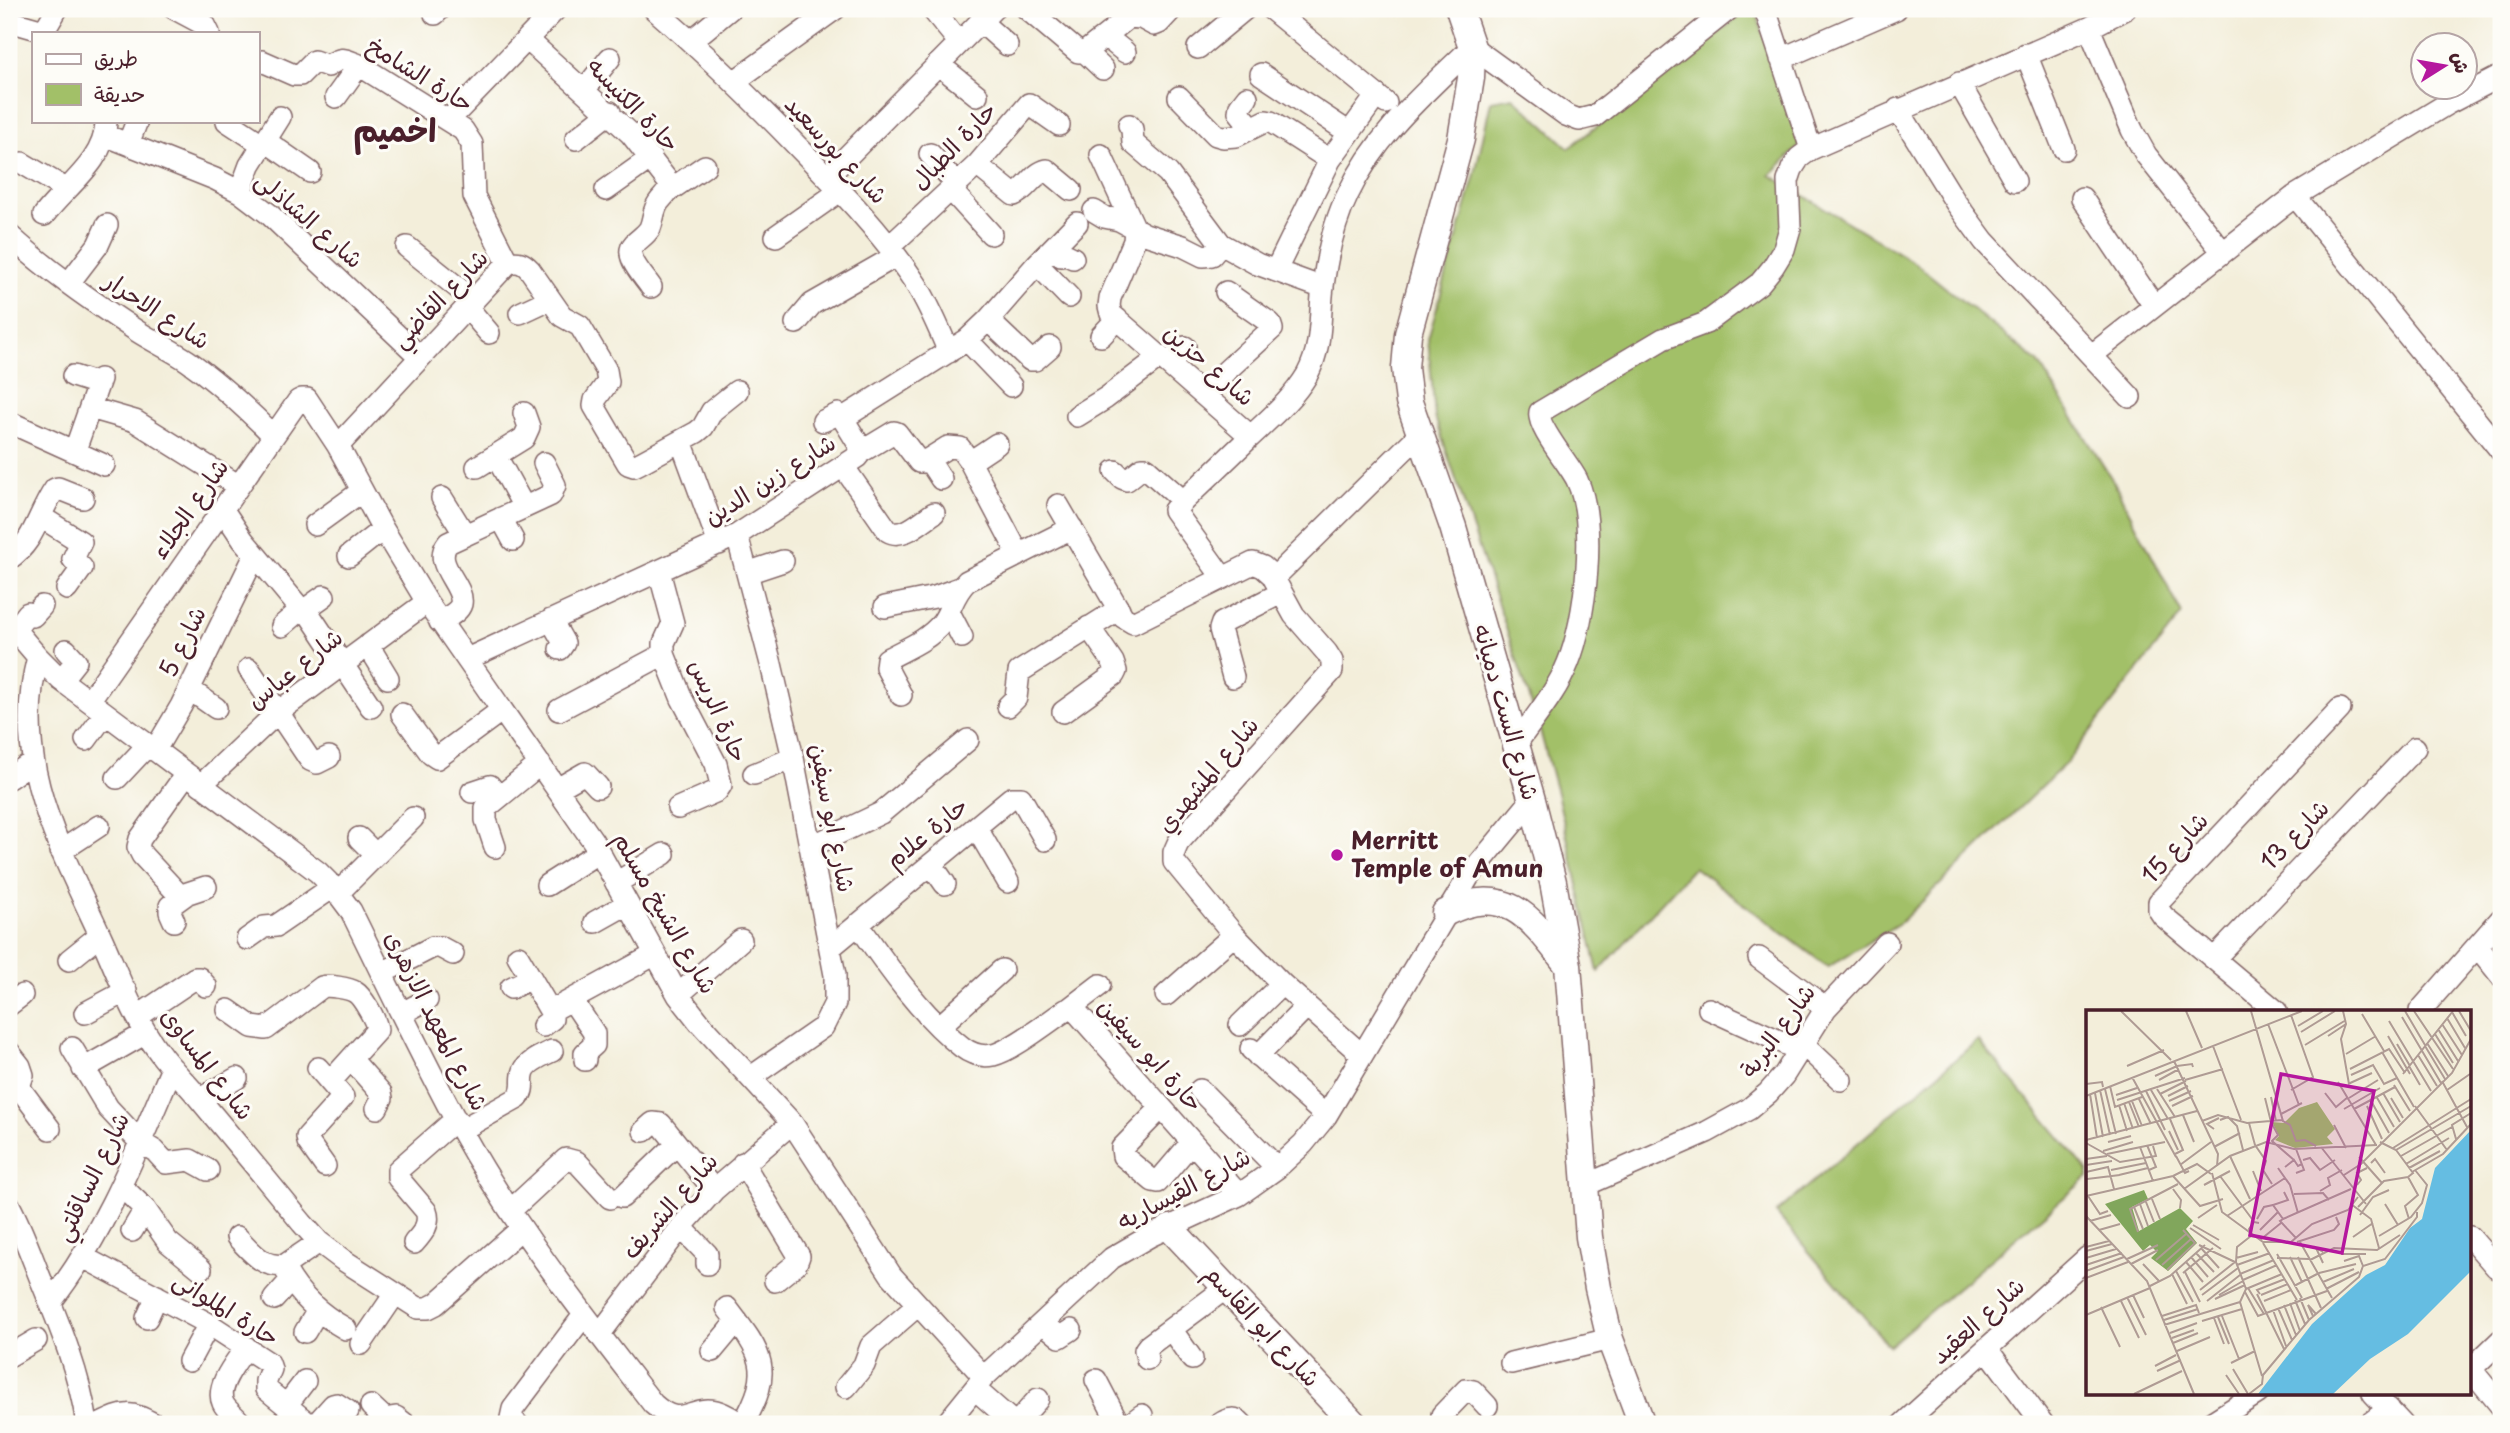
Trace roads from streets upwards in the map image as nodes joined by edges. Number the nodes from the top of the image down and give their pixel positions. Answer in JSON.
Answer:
{"nodes":[{"id":1,"x":57,"y":9,"type":"edge"},
{"id":2,"x":175,"y":9,"type":"edge"},
{"id":3,"x":556,"y":9,"type":"edge"},
{"id":4,"x":654,"y":9,"type":"edge"},
{"id":5,"x":730,"y":9,"type":"edge"},
{"id":6,"x":835,"y":9,"type":"edge"},
{"id":7,"x":932,"y":9,"type":"edge"},
{"id":8,"x":1027,"y":9,"type":"edge"},
{"id":9,"x":1172,"y":9,"type":"edge"},
{"id":10,"x":1245,"y":9,"type":"edge"},
{"id":11,"x":1271,"y":9,"type":"edge"},
{"id":12,"x":1459,"y":9,"type":"edge"},
{"id":13,"x":1729,"y":9,"type":"edge"},
{"id":14,"x":1765,"y":9,"type":"edge"},
{"id":15,"x":1896,"y":9,"type":"edge"},
{"id":16,"x":2124,"y":9,"type":"edge"},
{"id":17,"x":986,"y":15,"type":"edge"},
{"id":18,"x":9,"y":21,"type":"edge"},
{"id":19,"x":2089,"y":28,"type":"junction"},
{"id":20,"x":208,"y":32,"type":"edge"},
{"id":21,"x":1105,"y":36,"type":"junction"},
{"id":22,"x":527,"y":38,"type":"junction"},
{"id":23,"x":691,"y":41,"type":"junction"},
{"id":24,"x":959,"y":42,"type":"junction"},
{"id":25,"x":1007,"y":45,"type":"dead end"},
{"id":26,"x":1472,"y":47,"type":"junction"},
{"id":27,"x":1198,"y":48,"type":"dead end"},
{"id":28,"x":1085,"y":52,"type":"junction"},
{"id":29,"x":1125,"y":52,"type":"dead end"},
{"id":30,"x":2026,"y":54,"type":"junction"},
{"id":31,"x":610,"y":58,"type":"dead end"},
{"id":32,"x":1782,"y":59,"type":"junction"},
{"id":33,"x":262,"y":61,"type":"dead end"},
{"id":34,"x":938,"y":64,"type":"junction"},
{"id":35,"x":359,"y":65,"type":"junction"},
{"id":36,"x":1103,"y":69,"type":"dead end"},
{"id":37,"x":1261,"y":74,"type":"dead end"},
{"id":38,"x":2501,"y":76,"type":"edge"},
{"id":39,"x":735,"y":81,"type":"junction"},
{"id":40,"x":1959,"y":83,"type":"junction"},
{"id":41,"x":585,"y":89,"type":"junction"},
{"id":42,"x":977,"y":95,"type":"dead end"},
{"id":43,"x":1377,"y":95,"type":"junction"},
{"id":44,"x":336,"y":97,"type":"dead end"},
{"id":45,"x":1179,"y":97,"type":"dead end"},
{"id":46,"x":1247,"y":97,"type":"dead end"},
{"id":47,"x":1898,"y":110,"type":"junction"},
{"id":48,"x":610,"y":112,"type":"junction"},
{"id":49,"x":1402,"y":115,"type":"junction"},
{"id":50,"x":280,"y":117,"type":"dead end"},
{"id":51,"x":449,"y":120,"type":"junction"},
{"id":52,"x":137,"y":122,"type":"edge"},
{"id":53,"x":229,"y":122,"type":"edge"},
{"id":54,"x":1059,"y":125,"type":"dead end"},
{"id":55,"x":1129,"y":125,"type":"dead end"},
{"id":56,"x":106,"y":128,"type":"edge"},
{"id":57,"x":1252,"y":128,"type":"junction"},
{"id":58,"x":1348,"y":132,"type":"junction"},
{"id":59,"x":576,"y":139,"type":"dead end"},
{"id":60,"x":263,"y":142,"type":"junction"},
{"id":61,"x":128,"y":144,"type":"junction"},
{"id":62,"x":1811,"y":149,"type":"junction"},
{"id":63,"x":2064,"y":149,"type":"dead end"},
{"id":64,"x":930,"y":154,"type":"dead end"},
{"id":65,"x":1101,"y":155,"type":"dead end"},
{"id":66,"x":651,"y":158,"type":"junction"},
{"id":67,"x":1330,"y":160,"type":"junction"},
{"id":68,"x":22,"y":163,"type":"dead end"},
{"id":69,"x":977,"y":165,"type":"junction"},
{"id":70,"x":705,"y":166,"type":"dead end"},
{"id":71,"x":310,"y":172,"type":"dead end"},
{"id":72,"x":2015,"y":181,"type":"dead end"},
{"id":73,"x":833,"y":184,"type":"junction"},
{"id":74,"x":954,"y":187,"type":"junction"},
{"id":75,"x":66,"y":189,"type":"junction"},
{"id":76,"x":606,"y":190,"type":"dead end"},
{"id":77,"x":670,"y":190,"type":"junction"},
{"id":78,"x":1071,"y":190,"type":"dead end"},
{"id":79,"x":240,"y":192,"type":"junction"},
{"id":80,"x":2295,"y":196,"type":"junction"},
{"id":81,"x":2081,"y":198,"type":"dead end"},
{"id":82,"x":44,"y":215,"type":"dead end"},
{"id":83,"x":107,"y":225,"type":"dead end"},
{"id":84,"x":1135,"y":229,"type":"junction"},
{"id":85,"x":991,"y":234,"type":"dead end"},
{"id":86,"x":9,"y":235,"type":"edge"},
{"id":87,"x":776,"y":236,"type":"dead end"},
{"id":88,"x":1221,"y":244,"type":"junction"},
{"id":89,"x":407,"y":247,"type":"dead end"},
{"id":90,"x":1052,"y":248,"type":"junction"},
{"id":91,"x":2222,"y":251,"type":"junction"},
{"id":92,"x":892,"y":252,"type":"junction"},
{"id":93,"x":1073,"y":258,"type":"dead end"},
{"id":94,"x":508,"y":263,"type":"junction"},
{"id":95,"x":1037,"y":264,"type":"junction"},
{"id":96,"x":1276,"y":270,"type":"junction"},
{"id":97,"x":69,"y":283,"type":"junction"},
{"id":98,"x":651,"y":286,"type":"dead end"},
{"id":99,"x":1323,"y":288,"type":"junction"},
{"id":100,"x":1226,"y":292,"type":"dead end"},
{"id":101,"x":1069,"y":297,"type":"dead end"},
{"id":102,"x":550,"y":299,"type":"junction"},
{"id":103,"x":470,"y":303,"type":"junction"},
{"id":104,"x":2154,"y":306,"type":"junction"},
{"id":105,"x":520,"y":313,"type":"dead end"},
{"id":106,"x":1117,"y":319,"type":"junction"},
{"id":107,"x":988,"y":320,"type":"junction"},
{"id":108,"x":796,"y":323,"type":"dead end"},
{"id":109,"x":489,"y":333,"type":"dead end"},
{"id":110,"x":1101,"y":336,"type":"dead end"},
{"id":111,"x":967,"y":340,"type":"junction"},
{"id":112,"x":1185,"y":347,"type":"dead end"},
{"id":113,"x":1050,"y":348,"type":"dead end"},
{"id":114,"x":949,"y":352,"type":"junction"},
{"id":115,"x":2092,"y":355,"type":"junction"},
{"id":116,"x":420,"y":357,"type":"junction"},
{"id":117,"x":1165,"y":360,"type":"junction"},
{"id":118,"x":73,"y":376,"type":"dead end"},
{"id":119,"x":1011,"y":386,"type":"dead end"},
{"id":120,"x":737,"y":391,"type":"dead end"},
{"id":121,"x":1202,"y":393,"type":"junction"},
{"id":122,"x":2130,"y":397,"type":"dead end"},
{"id":123,"x":90,"y":408,"type":"junction"},
{"id":124,"x":524,"y":413,"type":"dead end"},
{"id":125,"x":1077,"y":416,"type":"dead end"},
{"id":126,"x":845,"y":418,"type":"junction"},
{"id":127,"x":824,"y":421,"type":"dead end"},
{"id":128,"x":11,"y":427,"type":"edge"},
{"id":129,"x":1420,"y":434,"type":"junction"},
{"id":130,"x":274,"y":435,"type":"junction"},
{"id":131,"x":1249,"y":438,"type":"junction"},
{"id":132,"x":681,"y":441,"type":"junction"},
{"id":133,"x":997,"y":444,"type":"dead end"},
{"id":134,"x":338,"y":446,"type":"junction"},
{"id":135,"x":75,"y":450,"type":"junction"},
{"id":136,"x":861,"y":452,"type":"junction"},
{"id":137,"x":2501,"y":452,"type":"edge"},
{"id":138,"x":496,"y":456,"type":"junction"},
{"id":139,"x":928,"y":459,"type":"junction"},
{"id":140,"x":970,"y":461,"type":"junction"},
{"id":141,"x":544,"y":463,"type":"dead end"},
{"id":142,"x":104,"y":464,"type":"dead end"},
{"id":143,"x":843,"y":466,"type":"junction"},
{"id":144,"x":477,"y":467,"type":"dead end"},
{"id":145,"x":1115,"y":471,"type":"dead end"},
{"id":146,"x":941,"y":479,"type":"dead end"},
{"id":147,"x":239,"y":486,"type":"junction"},
{"id":148,"x":362,"y":491,"type":"junction"},
{"id":149,"x":83,"y":498,"type":"dead end"},
{"id":150,"x":442,"y":498,"type":"dead end"},
{"id":151,"x":1181,"y":499,"type":"junction"},
{"id":152,"x":1058,"y":505,"type":"dead end"},
{"id":153,"x":524,"y":507,"type":"junction"},
{"id":154,"x":223,"y":510,"type":"junction"},
{"id":155,"x":1158,"y":510,"type":"dead end"},
{"id":156,"x":934,"y":513,"type":"dead end"},
{"id":157,"x":41,"y":517,"type":"junction"},
{"id":158,"x":501,"y":518,"type":"junction"},
{"id":159,"x":315,"y":525,"type":"dead end"},
{"id":160,"x":383,"y":528,"type":"junction"},
{"id":161,"x":1072,"y":528,"type":"junction"},
{"id":162,"x":465,"y":535,"type":"junction"},
{"id":163,"x":728,"y":539,"type":"junction"},
{"id":164,"x":513,"y":540,"type":"dead end"},
{"id":165,"x":255,"y":555,"type":"junction"},
{"id":166,"x":1018,"y":555,"type":"junction"},
{"id":167,"x":349,"y":556,"type":"dead end"},
{"id":168,"x":9,"y":559,"type":"edge"},
{"id":169,"x":783,"y":561,"type":"dead end"},
{"id":170,"x":659,"y":571,"type":"junction"},
{"id":171,"x":747,"y":573,"type":"junction"},
{"id":172,"x":1223,"y":578,"type":"junction"},
{"id":173,"x":1276,"y":584,"type":"junction"},
{"id":174,"x":959,"y":588,"type":"junction"},
{"id":175,"x":67,"y":589,"type":"dead end"},
{"id":176,"x":307,"y":593,"type":"junction"},
{"id":177,"x":427,"y":602,"type":"junction"},
{"id":178,"x":42,"y":606,"type":"dead end"},
{"id":179,"x":885,"y":607,"type":"dead end"},
{"id":180,"x":1119,"y":609,"type":"junction"},
{"id":181,"x":949,"y":612,"type":"junction"},
{"id":182,"x":551,"y":621,"type":"junction"},
{"id":183,"x":440,"y":622,"type":"junction"},
{"id":184,"x":282,"y":626,"type":"dead end"},
{"id":185,"x":11,"y":627,"type":"edge"},
{"id":186,"x":1089,"y":627,"type":"junction"},
{"id":187,"x":962,"y":637,"type":"dead end"},
{"id":188,"x":368,"y":645,"type":"junction"},
{"id":189,"x":560,"y":649,"type":"dead end"},
{"id":190,"x":66,"y":650,"type":"dead end"},
{"id":191,"x":664,"y":654,"type":"junction"},
{"id":192,"x":38,"y":657,"type":"junction"},
{"id":193,"x":467,"y":659,"type":"junction"},
{"id":194,"x":341,"y":665,"type":"junction"},
{"id":195,"x":249,"y":669,"type":"dead end"},
{"id":196,"x":1233,"y":677,"type":"dead end"},
{"id":197,"x":388,"y":678,"type":"dead end"},
{"id":198,"x":61,"y":680,"type":"junction"},
{"id":199,"x":190,"y":689,"type":"junction"},
{"id":200,"x":901,"y":695,"type":"dead end"},
{"id":201,"x":1008,"y":706,"type":"dead end"},
{"id":202,"x":97,"y":707,"type":"junction"},
{"id":203,"x":371,"y":707,"type":"dead end"},
{"id":204,"x":216,"y":708,"type":"dead end"},
{"id":205,"x":2340,"y":709,"type":"dead end"},
{"id":206,"x":502,"y":710,"type":"junction"},
{"id":207,"x":559,"y":710,"type":"dead end"},
{"id":208,"x":278,"y":712,"type":"junction"},
{"id":209,"x":1063,"y":712,"type":"dead end"},
{"id":210,"x":402,"y":714,"type":"dead end"},
{"id":211,"x":86,"y":740,"type":"dead end"},
{"id":212,"x":968,"y":740,"type":"dead end"},
{"id":213,"x":1516,"y":744,"type":"junction"},
{"id":214,"x":2415,"y":747,"type":"dead end"},
{"id":215,"x":151,"y":748,"type":"junction"},
{"id":216,"x":330,"y":757,"type":"dead end"},
{"id":217,"x":793,"y":758,"type":"junction"},
{"id":218,"x":32,"y":762,"type":"junction"},
{"id":219,"x":540,"y":764,"type":"junction"},
{"id":220,"x":754,"y":774,"type":"dead end"},
{"id":221,"x":9,"y":778,"type":"edge"},
{"id":222,"x":117,"y":779,"type":"dead end"},
{"id":223,"x":193,"y":779,"type":"junction"},
{"id":224,"x":598,"y":787,"type":"dead end"},
{"id":225,"x":557,"y":789,"type":"junction"},
{"id":226,"x":472,"y":792,"type":"dead end"},
{"id":227,"x":498,"y":796,"type":"junction"},
{"id":228,"x":1532,"y":800,"type":"junction"},
{"id":229,"x":678,"y":808,"type":"dead end"},
{"id":230,"x":413,"y":818,"type":"dead end"},
{"id":231,"x":99,"y":826,"type":"dead end"},
{"id":232,"x":976,"y":827,"type":"junction"},
{"id":233,"x":359,"y":838,"type":"dead end"},
{"id":234,"x":1045,"y":840,"type":"dead end"},
{"id":235,"x":495,"y":847,"type":"dead end"},
{"id":236,"x":810,"y":847,"type":"junction"},
{"id":237,"x":61,"y":851,"type":"junction"},
{"id":238,"x":599,"y":852,"type":"junction"},
{"id":239,"x":664,"y":854,"type":"dead end"},
{"id":240,"x":376,"y":855,"type":"junction"},
{"id":241,"x":931,"y":864,"type":"junction"},
{"id":242,"x":1008,"y":882,"type":"dead end"},
{"id":243,"x":616,"y":883,"type":"junction"},
{"id":244,"x":945,"y":884,"type":"dead end"},
{"id":245,"x":547,"y":885,"type":"dead end"},
{"id":246,"x":206,"y":887,"type":"dead end"},
{"id":247,"x":336,"y":890,"type":"junction"},
{"id":248,"x":181,"y":897,"type":"junction"},
{"id":249,"x":628,"y":904,"type":"junction"},
{"id":250,"x":1445,"y":913,"type":"junction"},
{"id":251,"x":2501,"y":919,"type":"edge"},
{"id":252,"x":174,"y":920,"type":"dead end"},
{"id":253,"x":595,"y":922,"type":"dead end"},
{"id":254,"x":858,"y":924,"type":"junction"},
{"id":255,"x":100,"y":935,"type":"junction"},
{"id":256,"x":1234,"y":935,"type":"junction"},
{"id":257,"x":247,"y":939,"type":"dead end"},
{"id":258,"x":741,"y":940,"type":"dead end"},
{"id":259,"x":1887,"y":943,"type":"dead end"},
{"id":260,"x":2477,"y":946,"type":"junction"},
{"id":261,"x":831,"y":947,"type":"junction"},
{"id":262,"x":453,"y":954,"type":"dead end"},
{"id":263,"x":654,"y":955,"type":"junction"},
{"id":264,"x":518,"y":957,"type":"dead end"},
{"id":265,"x":1759,"y":958,"type":"dead end"},
{"id":266,"x":2214,"y":959,"type":"junction"},
{"id":267,"x":69,"y":960,"type":"dead end"},
{"id":268,"x":1568,"y":965,"type":"junction"},
{"id":269,"x":1002,"y":970,"type":"dead end"},
{"id":270,"x":2501,"y":976,"type":"edge"},
{"id":271,"x":531,"y":978,"type":"junction"},
{"id":272,"x":386,"y":981,"type":"junction"},
{"id":273,"x":1282,"y":984,"type":"junction"},
{"id":274,"x":1100,"y":985,"type":"dead end"},
{"id":275,"x":206,"y":986,"type":"dead end"},
{"id":276,"x":511,"y":988,"type":"dead end"},
{"id":277,"x":125,"y":991,"type":"junction"},
{"id":278,"x":678,"y":995,"type":"junction"},
{"id":279,"x":1166,"y":995,"type":"dead end"},
{"id":280,"x":427,"y":1000,"type":"dead end"},
{"id":281,"x":572,"y":1000,"type":"junction"},
{"id":282,"x":366,"y":1006,"type":"junction"},
{"id":283,"x":1307,"y":1006,"type":"junction"},
{"id":284,"x":1070,"y":1008,"type":"junction"},
{"id":285,"x":1826,"y":1008,"type":"junction"},
{"id":286,"x":1709,"y":1009,"type":"dead end"},
{"id":287,"x":228,"y":1010,"type":"dead end"},
{"id":288,"x":2275,"y":1010,"type":"edge"},
{"id":289,"x":2421,"y":1010,"type":"edge"},
{"id":290,"x":85,"y":1013,"type":"dead end"},
{"id":291,"x":402,"y":1013,"type":"junction"},
{"id":292,"x":142,"y":1025,"type":"junction"},
{"id":293,"x":1240,"y":1025,"type":"dead end"},
{"id":294,"x":940,"y":1026,"type":"junction"},
{"id":295,"x":72,"y":1048,"type":"dead end"},
{"id":296,"x":1802,"y":1048,"type":"junction"},
{"id":297,"x":552,"y":1051,"type":"dead end"},
{"id":298,"x":9,"y":1052,"type":"edge"},
{"id":299,"x":1362,"y":1055,"type":"junction"},
{"id":300,"x":351,"y":1059,"type":"junction"},
{"id":301,"x":585,"y":1060,"type":"dead end"},
{"id":302,"x":172,"y":1068,"type":"junction"},
{"id":303,"x":83,"y":1069,"type":"junction"},
{"id":304,"x":751,"y":1077,"type":"junction"},
{"id":305,"x":237,"y":1078,"type":"dead end"},
{"id":306,"x":1841,"y":1080,"type":"dead end"},
{"id":307,"x":1200,"y":1090,"type":"dead end"},
{"id":308,"x":13,"y":1091,"type":"edge"},
{"id":309,"x":200,"y":1099,"type":"junction"},
{"id":310,"x":377,"y":1108,"type":"dead end"},
{"id":311,"x":1161,"y":1108,"type":"junction"},
{"id":312,"x":1326,"y":1116,"type":"junction"},
{"id":313,"x":792,"y":1123,"type":"junction"},
{"id":314,"x":459,"y":1125,"type":"junction"},
{"id":315,"x":50,"y":1129,"type":"dead end"},
{"id":316,"x":643,"y":1131,"type":"dead end"},
{"id":317,"x":140,"y":1142,"type":"junction"},
{"id":318,"x":1192,"y":1142,"type":"junction"},
{"id":319,"x":677,"y":1144,"type":"junction"},
{"id":320,"x":743,"y":1163,"type":"junction"},
{"id":321,"x":325,"y":1166,"type":"dead end"},
{"id":322,"x":1276,"y":1168,"type":"junction"},
{"id":323,"x":208,"y":1170,"type":"dead end"},
{"id":324,"x":1586,"y":1185,"type":"junction"},
{"id":325,"x":121,"y":1186,"type":"junction"},
{"id":326,"x":713,"y":1190,"type":"junction"},
{"id":327,"x":1240,"y":1195,"type":"junction"},
{"id":328,"x":9,"y":1205,"type":"edge"},
{"id":329,"x":145,"y":1209,"type":"junction"},
{"id":330,"x":516,"y":1219,"type":"junction"},
{"id":331,"x":681,"y":1227,"type":"junction"},
{"id":332,"x":1170,"y":1228,"type":"junction"},
{"id":333,"x":132,"y":1231,"type":"dead end"},
{"id":334,"x":237,"y":1237,"type":"dead end"},
{"id":335,"x":2472,"y":1239,"type":"edge"},
{"id":336,"x":319,"y":1242,"type":"junction"},
{"id":337,"x":414,"y":1243,"type":"dead end"},
{"id":338,"x":83,"y":1257,"type":"junction"},
{"id":339,"x":2086,"y":1259,"type":"edge"},
{"id":340,"x":707,"y":1264,"type":"dead end"},
{"id":341,"x":201,"y":1269,"type":"dead end"},
{"id":342,"x":2501,"y":1270,"type":"edge"},
{"id":343,"x":289,"y":1273,"type":"junction"},
{"id":344,"x":778,"y":1283,"type":"dead end"},
{"id":345,"x":1226,"y":1288,"type":"junction"},
{"id":346,"x":395,"y":1294,"type":"junction"},
{"id":347,"x":157,"y":1296,"type":"junction"},
{"id":348,"x":274,"y":1299,"type":"dead end"},
{"id":349,"x":51,"y":1303,"type":"junction"},
{"id":350,"x":917,"y":1306,"type":"junction"},
{"id":351,"x":318,"y":1310,"type":"junction"},
{"id":352,"x":584,"y":1315,"type":"junction"},
{"id":353,"x":147,"y":1318,"type":"dead end"},
{"id":354,"x":1043,"y":1323,"type":"junction"},
{"id":355,"x":209,"y":1324,"type":"junction"},
{"id":356,"x":1171,"y":1329,"type":"junction"},
{"id":357,"x":1071,"y":1330,"type":"dead end"},
{"id":358,"x":305,"y":1332,"type":"dead end"},
{"id":359,"x":599,"y":1335,"type":"junction"},
{"id":360,"x":1611,"y":1339,"type":"junction"},
{"id":361,"x":36,"y":1340,"type":"dead end"},
{"id":362,"x":2501,"y":1340,"type":"edge"},
{"id":363,"x":246,"y":1347,"type":"junction"},
{"id":364,"x":1987,"y":1349,"type":"junction"},
{"id":365,"x":712,"y":1351,"type":"dead end"},
{"id":366,"x":9,"y":1356,"type":"edge"},
{"id":367,"x":1147,"y":1359,"type":"dead end"},
{"id":368,"x":1192,"y":1359,"type":"dead end"},
{"id":369,"x":189,"y":1361,"type":"dead end"},
{"id":370,"x":1511,"y":1363,"type":"dead end"},
{"id":371,"x":2472,"y":1366,"type":"edge"},
{"id":372,"x":2472,"y":1370,"type":"edge"},
{"id":373,"x":1096,"y":1380,"type":"dead end"},
{"id":374,"x":305,"y":1381,"type":"dead end"},
{"id":375,"x":980,"y":1383,"type":"junction"},
{"id":376,"x":846,"y":1387,"type":"dead end"},
{"id":377,"x":2256,"y":1394,"type":"edge"},
{"id":378,"x":2374,"y":1394,"type":"edge"},
{"id":379,"x":1038,"y":1399,"type":"dead end"},
{"id":380,"x":286,"y":1406,"type":"junction"},
{"id":381,"x":371,"y":1406,"type":"dead end"},
{"id":382,"x":1487,"y":1406,"type":"dead end"},
{"id":383,"x":2501,"y":1406,"type":"edge"},
{"id":384,"x":348,"y":1412,"type":"dead end"},
{"id":385,"x":2395,"y":1417,"type":"edge"},
{"id":386,"x":510,"y":1422,"type":"edge"},
{"id":387,"x":392,"y":1423,"type":"edge"},
{"id":388,"x":87,"y":1424,"type":"edge"},
{"id":389,"x":101,"y":1424,"type":"edge"},
{"id":390,"x":154,"y":1424,"type":"edge"},
{"id":391,"x":241,"y":1424,"type":"edge"},
{"id":392,"x":309,"y":1424,"type":"edge"},
{"id":393,"x":316,"y":1424,"type":"edge"},
{"id":394,"x":742,"y":1424,"type":"edge"},
{"id":395,"x":946,"y":1424,"type":"edge"},
{"id":396,"x":1015,"y":1424,"type":"edge"},
{"id":397,"x":1119,"y":1424,"type":"edge"},
{"id":398,"x":1220,"y":1424,"type":"edge"},
{"id":399,"x":1242,"y":1424,"type":"edge"},
{"id":400,"x":1354,"y":1424,"type":"edge"},
{"id":401,"x":1442,"y":1424,"type":"edge"},
{"id":402,"x":1642,"y":1424,"type":"edge"},
{"id":403,"x":1903,"y":1424,"type":"edge"},
{"id":404,"x":2043,"y":1424,"type":"edge"},
{"id":405,"x":2209,"y":1424,"type":"edge"},
{"id":406,"x":2370,"y":1424,"type":"edge"}],
"edges":[{"from":1,"to":18,"type":"street"},
{"from":2,"to":20,"type":"street"},
{"from":3,"to":22,"type":"street"},
{"from":4,"to":23,"type":"street","name":"شارع بورسعيد"},
{"from":5,"to":23,"type":"street"},
{"from":6,"to":39,"type":"street"},
{"from":7,"to":24,"type":"street"},
{"from":8,"to":28,"type":"street"},
{"from":9,"to":21,"type":"street"},
{"from":10,"to":27,"type":"street"},
{"from":11,"to":43,"type":"street"},
{"from":12,"to":26,"type":"street","name":"شارع الست دميانه"},
{"from":13,"to":26,"type":"street"},
{"from":14,"to":32,"type":"street"},
{"from":15,"to":32,"type":"street"},
{"from":16,"to":19,"type":"street"},
{"from":17,"to":24,"type":"street"},
{"from":17,"to":25,"type":"street"},
{"from":19,"to":30,"type":"street"},
{"from":19,"to":91,"type":"street"},
{"from":21,"to":28,"type":"street"},
{"from":21,"to":29,"type":"street"},
{"from":22,"to":41,"type":"street","name":"حارة الكنيسه"},
{"from":22,"to":51,"type":"street"},
{"from":23,"to":39,"type":"street","name":"شارع بورسعيد"},
{"from":24,"to":34,"type":"street"},
{"from":26,"to":49,"type":"street"},
{"from":26,"to":129,"type":"street","name":"شارع الست دميانه"},
{"from":28,"to":36,"type":"street"},
{"from":30,"to":40,"type":"street"},
{"from":30,"to":63,"type":"street"},
{"from":31,"to":41,"type":"street"},
{"from":32,"to":62,"type":"street"},
{"from":33,"to":35,"type":"street","name":"حارة الشامخ"},
{"from":34,"to":42,"type":"street"},
{"from":34,"to":73,"type":"street"},
{"from":35,"to":44,"type":"street"},
{"from":35,"to":51,"type":"street","name":"حارة الشامخ"},
{"from":37,"to":58,"type":"street"},
{"from":38,"to":80,"type":"street"},
{"from":39,"to":73,"type":"street","name":"شارع بورسعيد"},
{"from":40,"to":47,"type":"street"},
{"from":40,"to":72,"type":"street"},
{"from":41,"to":48,"type":"street","name":"حارة الكنيسه"},
{"from":43,"to":49,"type":"street"},
{"from":43,"to":58,"type":"street"},
{"from":45,"to":57,"type":"street"},
{"from":46,"to":57,"type":"street"},
{"from":47,"to":62,"type":"street"},
{"from":47,"to":115,"type":"street"},
{"from":48,"to":59,"type":"street"},
{"from":48,"to":66,"type":"street","name":"حارة الكنيسه"},
{"from":49,"to":99,"type":"street"},
{"from":50,"to":60,"type":"street"},
{"from":51,"to":94,"type":"street","name":"حارة الشامخ"},
{"from":52,"to":61,"type":"street"},
{"from":53,"to":60,"type":"street"},
{"from":54,"to":69,"type":"street","name":"حارة الطبال"},
{"from":55,"to":88,"type":"street"},
{"from":56,"to":61,"type":"street","name":"شارع الشاذلى"},
{"from":56,"to":75,"type":"street"},
{"from":57,"to":67,"type":"street"},
{"from":58,"to":67,"type":"street"},
{"from":60,"to":71,"type":"street"},
{"from":60,"to":79,"type":"street"},
{"from":61,"to":79,"type":"street","name":"شارع الشاذلى"},
{"from":62,"to":213,"type":"street"},
{"from":64,"to":74,"type":"street"},
{"from":65,"to":84,"type":"street"},
{"from":66,"to":76,"type":"street"},
{"from":66,"to":77,"type":"street","name":"حارة الكنيسه"},
{"from":67,"to":96,"type":"street"},
{"from":68,"to":75,"type":"street"},
{"from":69,"to":74,"type":"street","name":"حارة الطبال"},
{"from":69,"to":78,"type":"street"},
{"from":70,"to":77,"type":"street"},
{"from":73,"to":87,"type":"street"},
{"from":73,"to":92,"type":"street","name":"شارع بورسعيد"},
{"from":74,"to":85,"type":"street"},
{"from":74,"to":92,"type":"street","name":"حارة الطبال"},
{"from":75,"to":82,"type":"street"},
{"from":77,"to":98,"type":"street","name":"حارة الكنيسه"},
{"from":79,"to":116,"type":"street","name":"شارع الشاذلى"},
{"from":80,"to":91,"type":"street"},
{"from":80,"to":137,"type":"street"},
{"from":81,"to":104,"type":"street"},
{"from":83,"to":97,"type":"street"},
{"from":84,"to":88,"type":"street"},
{"from":84,"to":90,"type":"street","name":"شارع زين الدين"},
{"from":84,"to":106,"type":"street"},
{"from":86,"to":97,"type":"street","name":"شارع الاحرار"},
{"from":88,"to":96,"type":"street"},
{"from":89,"to":103,"type":"street"},
{"from":90,"to":93,"type":"street"},
{"from":90,"to":95,"type":"street","name":"شارع زين الدين"},
{"from":91,"to":104,"type":"street"},
{"from":92,"to":108,"type":"street","name":"حارة الطبال"},
{"from":92,"to":114,"type":"street","name":"شارع بورسعيد"},
{"from":94,"to":102,"type":"street","name":"شارع القاضي"},
{"from":94,"to":103,"type":"street","name":"شارع القاضي"},
{"from":95,"to":101,"type":"street"},
{"from":95,"to":107,"type":"street","name":"شارع زين الدين"},
{"from":96,"to":99,"type":"street"},
{"from":97,"to":130,"type":"street","name":"شارع الاحرار"},
{"from":99,"to":131,"type":"street"},
{"from":100,"to":121,"type":"street"},
{"from":102,"to":105,"type":"street"},
{"from":102,"to":132,"type":"street","name":"شارع القاضي"},
{"from":103,"to":109,"type":"street"},
{"from":103,"to":116,"type":"street","name":"شارع القاضي"},
{"from":104,"to":115,"type":"street"},
{"from":106,"to":110,"type":"street"},
{"from":106,"to":117,"type":"street","name":"شارع حزين"},
{"from":107,"to":111,"type":"street","name":"شارع زين الدين"},
{"from":107,"to":113,"type":"street"},
{"from":111,"to":114,"type":"street","name":"شارع زين الدين"},
{"from":111,"to":119,"type":"street"},
{"from":112,"to":117,"type":"street"},
{"from":114,"to":126,"type":"street","name":"شارع زين الدين"},
{"from":115,"to":122,"type":"street"},
{"from":116,"to":134,"type":"street","name":"شارع القاضي"},
{"from":117,"to":121,"type":"street","name":"شارع حزين"},
{"from":117,"to":125,"type":"street"},
{"from":118,"to":123,"type":"street"},
{"from":120,"to":132,"type":"street","name":"شارع القاضي"},
{"from":121,"to":131,"type":"street","name":"شارع حزين"},
{"from":123,"to":135,"type":"street"},
{"from":123,"to":147,"type":"street"},
{"from":124,"to":138,"type":"street"},
{"from":126,"to":127,"type":"street"},
{"from":126,"to":136,"type":"street","name":"شارع زين الدين"},
{"from":128,"to":135,"type":"street"},
{"from":129,"to":173,"type":"street"},
{"from":129,"to":213,"type":"street","name":"شارع الست دميانه"},
{"from":130,"to":134,"type":"street","name":"شارع الجلاء"},
{"from":130,"to":147,"type":"street","name":"شارع الجلاء"},
{"from":131,"to":151,"type":"street","name":"شارع حزين"},
{"from":132,"to":163,"type":"street","name":"شارع ابو سيفين"},
{"from":133,"to":140,"type":"street"},
{"from":134,"to":148,"type":"street","name":"شارع الشيخ مسلم"},
{"from":135,"to":142,"type":"street"},
{"from":136,"to":139,"type":"street"},
{"from":136,"to":143,"type":"street","name":"شارع زين الدين"},
{"from":138,"to":144,"type":"street"},
{"from":138,"to":153,"type":"street"},
{"from":139,"to":140,"type":"street"},
{"from":139,"to":146,"type":"street"},
{"from":140,"to":166,"type":"street"},
{"from":141,"to":153,"type":"street"},
{"from":143,"to":156,"type":"street"},
{"from":143,"to":163,"type":"street","name":"شارع زين الدين"},
{"from":145,"to":151,"type":"street"},
{"from":147,"to":154,"type":"street","name":"شارع الجلاء"},
{"from":148,"to":159,"type":"street"},
{"from":148,"to":160,"type":"street","name":"شارع الشيخ مسلم"},
{"from":149,"to":157,"type":"street"},
{"from":150,"to":162,"type":"street"},
{"from":151,"to":155,"type":"street","name":"شارع حزين"},
{"from":151,"to":172,"type":"street"},
{"from":152,"to":161,"type":"street"},
{"from":153,"to":158,"type":"street"},
{"from":154,"to":165,"type":"street"},
{"from":154,"to":202,"type":"street","name":"شارع الجلاء"},
{"from":157,"to":168,"type":"street"},
{"from":157,"to":175,"type":"street"},
{"from":158,"to":162,"type":"street"},
{"from":158,"to":164,"type":"street"},
{"from":160,"to":167,"type":"street"},
{"from":160,"to":177,"type":"street","name":"شارع الشيخ مسلم"},
{"from":161,"to":166,"type":"street"},
{"from":161,"to":180,"type":"street"},
{"from":162,"to":183,"type":"street"},
{"from":163,"to":170,"type":"street","name":"شارع زين الدين"},
{"from":163,"to":171,"type":"street","name":"شارع ابو سيفين"},
{"from":165,"to":176,"type":"street"},
{"from":165,"to":199,"type":"street","name":"شارع 5"},
{"from":166,"to":174,"type":"street"},
{"from":169,"to":171,"type":"street"},
{"from":170,"to":182,"type":"street","name":"شارع زين الدين"},
{"from":170,"to":191,"type":"street","name":"حارة الريس"},
{"from":171,"to":217,"type":"street","name":"شارع ابو سيفين"},
{"from":172,"to":173,"type":"street"},
{"from":172,"to":180,"type":"street"},
{"from":173,"to":196,"type":"street"},
{"from":173,"to":256,"type":"street","name":"شارع المشهدي"},
{"from":174,"to":179,"type":"street"},
{"from":174,"to":181,"type":"street"},
{"from":176,"to":184,"type":"street"},
{"from":176,"to":194,"type":"street"},
{"from":177,"to":183,"type":"street","name":"شارع الشيخ مسلم"},
{"from":177,"to":188,"type":"street","name":"شارع عباس"},
{"from":178,"to":185,"type":"street"},
{"from":180,"to":186,"type":"street"},
{"from":181,"to":187,"type":"street"},
{"from":181,"to":200,"type":"street"},
{"from":182,"to":189,"type":"street"},
{"from":182,"to":193,"type":"street","name":"شارع زين الدين"},
{"from":183,"to":193,"type":"street","name":"شارع الشيخ مسلم"},
{"from":185,"to":192,"type":"street","name":"شارع المعهد الازهرى"},
{"from":186,"to":201,"type":"street"},
{"from":186,"to":209,"type":"street"},
{"from":188,"to":194,"type":"street","name":"شارع عباس"},
{"from":188,"to":197,"type":"street"},
{"from":190,"to":198,"type":"street"},
{"from":191,"to":207,"type":"street"},
{"from":191,"to":229,"type":"street","name":"حارة الريس"},
{"from":192,"to":198,"type":"street","name":"شارع المعهد الازهرى"},
{"from":192,"to":218,"type":"street","name":"شارع المساوى"},
{"from":193,"to":206,"type":"street","name":"شارع الشيخ مسلم"},
{"from":194,"to":203,"type":"street"},
{"from":194,"to":208,"type":"street","name":"شارع عباس"},
{"from":195,"to":208,"type":"street"},
{"from":198,"to":202,"type":"street","name":"شارع المعهد الازهرى"},
{"from":199,"to":204,"type":"street"},
{"from":199,"to":215,"type":"street","name":"شارع 5"},
{"from":202,"to":211,"type":"street","name":"شارع الجلاء"},
{"from":202,"to":215,"type":"street","name":"شارع المعهد الازهرى"},
{"from":205,"to":266,"type":"street","name":"شارع 15"},
{"from":206,"to":210,"type":"street"},
{"from":206,"to":219,"type":"street","name":"شارع الشيخ مسلم"},
{"from":208,"to":216,"type":"street"},
{"from":208,"to":223,"type":"street","name":"شارع عباس"},
{"from":212,"to":236,"type":"street"},
{"from":213,"to":228,"type":"street","name":"شارع الست دميانه"},
{"from":214,"to":266,"type":"street","name":"شارع 13"},
{"from":215,"to":222,"type":"street","name":"شارع 5"},
{"from":215,"to":223,"type":"street","name":"شارع المعهد الازهرى"},
{"from":217,"to":220,"type":"street"},
{"from":217,"to":236,"type":"street","name":"شارع ابو سيفين"},
{"from":218,"to":221,"type":"street"},
{"from":218,"to":237,"type":"street","name":"شارع المساوى"},
{"from":219,"to":225,"type":"street","name":"شارع الشيخ مسلم"},
{"from":219,"to":227,"type":"street"},
{"from":223,"to":247,"type":"street","name":"شارع المعهد الازهرى"},
{"from":223,"to":248,"type":"street","name":"شارع عباس"},
{"from":224,"to":225,"type":"street"},
{"from":225,"to":238,"type":"street","name":"شارع الشيخ مسلم"},
{"from":226,"to":227,"type":"street"},
{"from":227,"to":235,"type":"street"},
{"from":228,"to":250,"type":"street","name":"شارع القيساريه"},
{"from":228,"to":268,"type":"street","name":"شارع الست دميانه"},
{"from":230,"to":240,"type":"street"},
{"from":231,"to":237,"type":"street"},
{"from":232,"to":234,"type":"street","name":"حارة علام"},
{"from":232,"to":241,"type":"street","name":"حارة علام"},
{"from":232,"to":242,"type":"street"},
{"from":233,"to":240,"type":"street"},
{"from":236,"to":261,"type":"street","name":"شارع ابو سيفين"},
{"from":237,"to":255,"type":"street","name":"شارع المساوى"},
{"from":238,"to":243,"type":"street","name":"شارع الشيخ مسلم"},
{"from":238,"to":245,"type":"street"},
{"from":239,"to":243,"type":"street"},
{"from":240,"to":247,"type":"street"},
{"from":241,"to":244,"type":"street"},
{"from":241,"to":254,"type":"street","name":"حارة علام"},
{"from":243,"to":249,"type":"street","name":"شارع الشيخ مسلم"},
{"from":246,"to":248,"type":"street"},
{"from":247,"to":257,"type":"street"},
{"from":247,"to":272,"type":"street","name":"شارع المعهد الازهرى"},
{"from":248,"to":252,"type":"street"},
{"from":249,"to":253,"type":"street"},
{"from":249,"to":263,"type":"street","name":"شارع الشيخ مسلم"},
{"from":250,"to":268,"type":"street"},
{"from":250,"to":299,"type":"street","name":"شارع القيساريه"},
{"from":251,"to":260,"type":"street"},
{"from":254,"to":261,"type":"street","name":"حارة علام"},
{"from":254,"to":294,"type":"street","name":"حارة ابو سيفين"},
{"from":255,"to":267,"type":"street"},
{"from":255,"to":277,"type":"street","name":"شارع المساوى"},
{"from":256,"to":273,"type":"street","name":"شارع المشهدي"},
{"from":256,"to":279,"type":"street"},
{"from":258,"to":278,"type":"street"},
{"from":259,"to":285,"type":"street","name":"شارع البربة"},
{"from":260,"to":270,"type":"street"},
{"from":260,"to":289,"type":"street"},
{"from":261,"to":304,"type":"street","name":"شارع ابو سيفين"},
{"from":262,"to":272,"type":"street"},
{"from":263,"to":278,"type":"street","name":"شارع الشيخ مسلم"},
{"from":263,"to":281,"type":"street"},
{"from":264,"to":271,"type":"street"},
{"from":265,"to":285,"type":"street"},
{"from":266,"to":288,"type":"street","name":"شارع 15"},
{"from":268,"to":324,"type":"street","name":"شارع الست دميانه"},
{"from":269,"to":294,"type":"street"},
{"from":271,"to":276,"type":"street"},
{"from":271,"to":281,"type":"street"},
{"from":272,"to":282,"type":"street"},
{"from":272,"to":291,"type":"street","name":"شارع المعهد الازهرى"},
{"from":273,"to":283,"type":"street","name":"شارع المشهدي"},
{"from":273,"to":293,"type":"street"},
{"from":274,"to":284,"type":"street"},
{"from":275,"to":292,"type":"street"},
{"from":277,"to":290,"type":"street"},
{"from":277,"to":292,"type":"street","name":"شارع المساوى"},
{"from":278,"to":304,"type":"street","name":"شارع الشيخ مسلم"},
{"from":280,"to":291,"type":"street"},
{"from":281,"to":301,"type":"street"},
{"from":282,"to":287,"type":"street"},
{"from":282,"to":300,"type":"street"},
{"from":283,"to":299,"type":"street","name":"شارع المشهدي"},
{"from":283,"to":312,"type":"street"},
{"from":284,"to":294,"type":"street","name":"حارة ابو سيفين"},
{"from":284,"to":311,"type":"street","name":"حارة ابو سيفين"},
{"from":285,"to":296,"type":"street","name":"شارع البربة"},
{"from":286,"to":296,"type":"street"},
{"from":291,"to":314,"type":"street","name":"شارع المعهد الازهرى"},
{"from":292,"to":302,"type":"street","name":"شارع المساوى"},
{"from":292,"to":303,"type":"street"},
{"from":295,"to":303,"type":"street"},
{"from":296,"to":306,"type":"street"},
{"from":296,"to":324,"type":"street","name":"شارع البربة"},
{"from":297,"to":314,"type":"street"},
{"from":298,"to":308,"type":"street"},
{"from":299,"to":312,"type":"street","name":"شارع القيساريه"},
{"from":300,"to":310,"type":"street"},
{"from":300,"to":321,"type":"street"},
{"from":302,"to":309,"type":"street","name":"شارع المساوى"},
{"from":302,"to":317,"type":"street","name":"شارع الساقلتي"},
{"from":303,"to":317,"type":"street"},
{"from":304,"to":313,"type":"street","name":"شارع الشيخ مسلم"},
{"from":305,"to":309,"type":"street"},
{"from":307,"to":322,"type":"street"},
{"from":308,"to":315,"type":"street"},
{"from":309,"to":336,"type":"street","name":"شارع المساوى"},
{"from":311,"to":318,"type":"street","name":"حارة ابو سيفين"},
{"from":311,"to":318,"type":"street"},
{"from":312,"to":322,"type":"street","name":"شارع القيساريه"},
{"from":313,"to":320,"type":"street","name":"شارع الشريف"},
{"from":313,"to":350,"type":"street","name":"شارع الشيخ مسلم"},
{"from":314,"to":330,"type":"street","name":"شارع المعهد الازهرى"},
{"from":314,"to":337,"type":"street"},
{"from":316,"to":319,"type":"street"},
{"from":317,"to":323,"type":"street"},
{"from":317,"to":325,"type":"street","name":"شارع الساقلتي"},
{"from":318,"to":327,"type":"street","name":"حارة ابو سيفين"},
{"from":319,"to":326,"type":"street"},
{"from":319,"to":330,"type":"street","name":"شارع المساوى"},
{"from":320,"to":326,"type":"street","name":"شارع الشريف"},
{"from":320,"to":344,"type":"street"},
{"from":322,"to":327,"type":"street","name":"شارع القيساريه"},
{"from":324,"to":360,"type":"street","name":"شارع الست دميانه"},
{"from":325,"to":329,"type":"street"},
{"from":325,"to":338,"type":"street","name":"شارع الساقلتي"},
{"from":326,"to":331,"type":"street","name":"شارع الشريف"},
{"from":327,"to":332,"type":"street","name":"شارع القيساريه"},
{"from":328,"to":349,"type":"street"},
{"from":329,"to":333,"type":"street"},
{"from":329,"to":341,"type":"street"},
{"from":330,"to":346,"type":"street","name":"شارع المساوى"},
{"from":330,"to":352,"type":"street","name":"شارع المعهد الازهرى"},
{"from":331,"to":340,"type":"street"},
{"from":331,"to":359,"type":"street","name":"شارع الشريف"},
{"from":332,"to":345,"type":"street","name":"شارع ابو القاسم"},
{"from":332,"to":354,"type":"street","name":"شارع القيساريه"},
{"from":334,"to":343,"type":"street"},
{"from":335,"to":342,"type":"street"},
{"from":336,"to":343,"type":"street"},
{"from":336,"to":346,"type":"street","name":"شارع المساوى"},
{"from":338,"to":347,"type":"street","name":"حارة الملوانى"},
{"from":338,"to":349,"type":"street","name":"شارع الساقلتي"},
{"from":339,"to":364,"type":"street","name":"شارع العقيد"},
{"from":343,"to":348,"type":"street"},
{"from":343,"to":351,"type":"street"},
{"from":345,"to":356,"type":"street"},
{"from":345,"to":400,"type":"street","name":"شارع ابو القاسم"},
{"from":346,"to":351,"type":"street"},
{"from":347,"to":353,"type":"street"},
{"from":347,"to":355,"type":"street","name":"حارة الملوانى"},
{"from":349,"to":388,"type":"street"},
{"from":350,"to":375,"type":"street","name":"شارع الشيخ مسلم"},
{"from":350,"to":376,"type":"street"},
{"from":351,"to":358,"type":"street"},
{"from":352,"to":359,"type":"street","name":"شارع المعهد الازهرى"},
{"from":352,"to":386,"type":"street"},
{"from":354,"to":357,"type":"street"},
{"from":354,"to":375,"type":"street","name":"شارع القيساريه"},
{"from":355,"to":363,"type":"street","name":"حارة الملوانى"},
{"from":355,"to":369,"type":"street"},
{"from":356,"to":367,"type":"street"},
{"from":356,"to":368,"type":"street"},
{"from":359,"to":394,"type":"street","name":"شارع المعهد الازهرى"},
{"from":360,"to":370,"type":"street"},
{"from":360,"to":402,"type":"street","name":"شارع الست دميانه"},
{"from":361,"to":366,"type":"street"},
{"from":362,"to":371,"type":"street"},
{"from":363,"to":380,"type":"street","name":"حارة الملوانى"},
{"from":363,"to":391,"type":"street"},
{"from":364,"to":403,"type":"street","name":"شارع العقيد"},
{"from":364,"to":404,"type":"street"},
{"from":365,"to":394,"type":"street"},
{"from":372,"to":383,"type":"street"},
{"from":373,"to":397,"type":"street"},
{"from":374,"to":380,"type":"street"},
{"from":375,"to":395,"type":"street","name":"شارع القيساريه"},
{"from":375,"to":396,"type":"street","name":"شارع الشيخ مسلم"},
{"from":377,"to":405,"type":"street"},
{"from":378,"to":385,"type":"street"},
{"from":379,"to":396,"type":"street"},
{"from":380,"to":392,"type":"street","name":"حارة الملوانى"},
{"from":381,"to":387,"type":"street"},
{"from":382,"to":401,"type":"street"},
{"from":384,"to":393,"type":"street"},
{"from":385,"to":406,"type":"street"},
{"from":389,"to":390,"type":"street"},
{"from":398,"to":399,"type":"street"}]}
